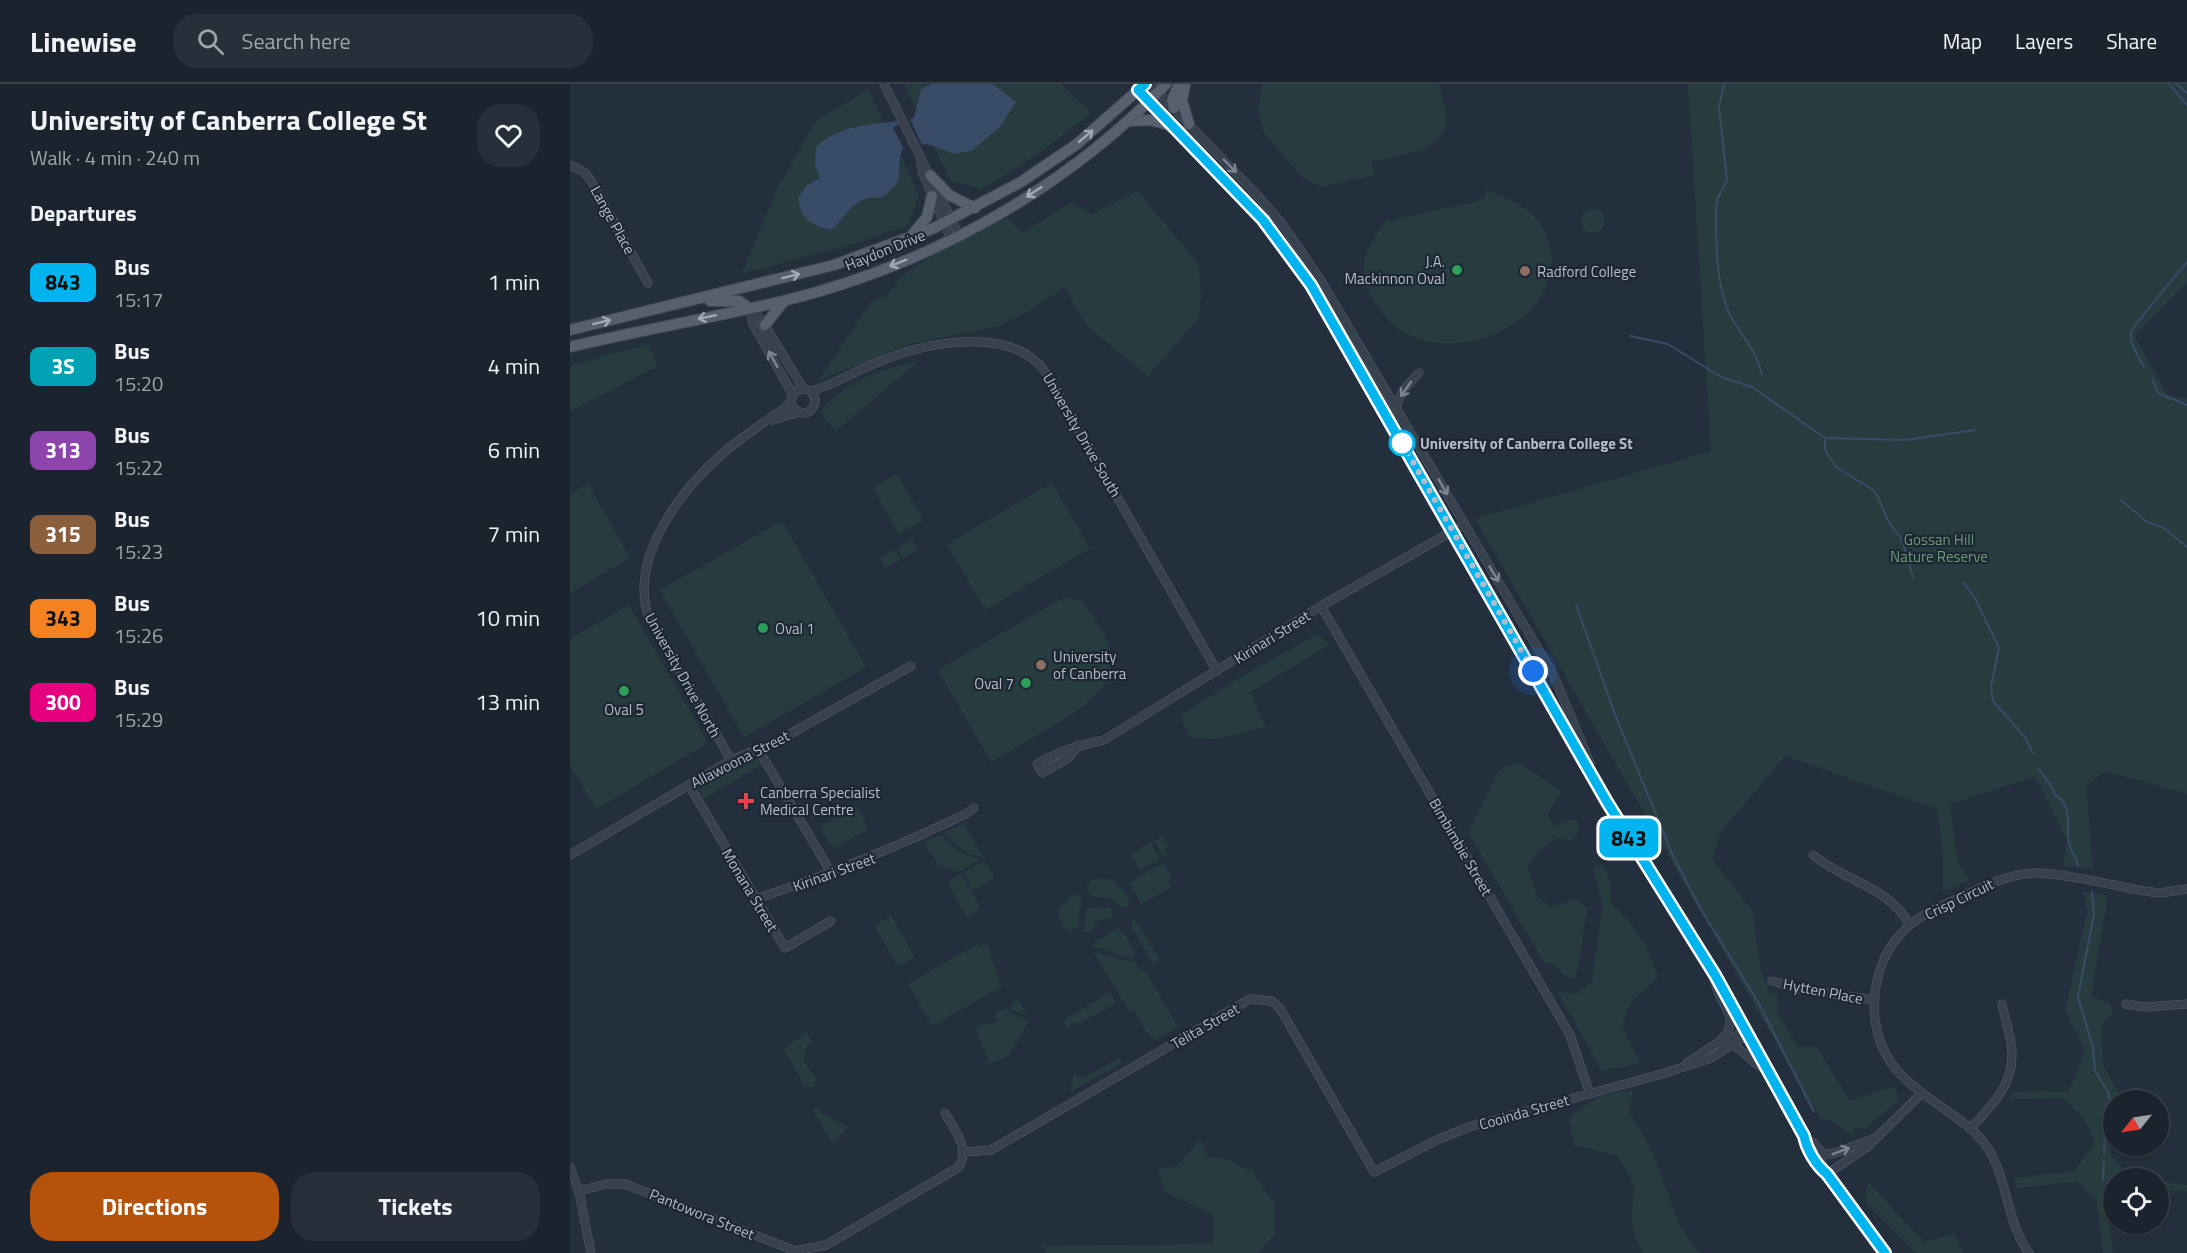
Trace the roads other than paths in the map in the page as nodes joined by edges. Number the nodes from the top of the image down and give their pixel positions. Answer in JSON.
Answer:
{"nodes":[{"id":1,"x":884,"y":84,"type":"edge"},
{"id":2,"x":1179,"y":84,"type":"edge"},
{"id":3,"x":1185,"y":84,"type":"edge"},
{"id":4,"x":1141,"y":87,"type":"edge"},
{"id":5,"x":1158,"y":87,"type":"edge"},
{"id":6,"x":1149,"y":101,"type":"junction"},
{"id":7,"x":1174,"y":108,"type":"junction"},
{"id":8,"x":1129,"y":121,"type":"junction"},
{"id":9,"x":1189,"y":124,"type":"junction"},
{"id":10,"x":1173,"y":126,"type":"junction"},
{"id":11,"x":921,"y":162,"type":"junction"},
{"id":12,"x":570,"y":165,"type":"edge"},
{"id":13,"x":930,"y":175,"type":"junction"},
{"id":14,"x":932,"y":196,"type":"junction"},
{"id":15,"x":975,"y":208,"type":"junction"},
{"id":16,"x":947,"y":222,"type":"junction"},
{"id":17,"x":911,"y":237,"type":"junction"},
{"id":18,"x":955,"y":237,"type":"junction"},
{"id":19,"x":765,"y":282,"type":"junction"},
{"id":20,"x":648,"y":283,"type":"dead end"},
{"id":21,"x":785,"y":300,"type":"junction"},
{"id":22,"x":673,"y":304,"type":"junction"},
{"id":23,"x":749,"y":308,"type":"junction"},
{"id":24,"x":765,"y":325,"type":"junction"},
{"id":25,"x":570,"y":330,"type":"edge"},
{"id":26,"x":570,"y":347,"type":"edge"},
{"id":27,"x":1419,"y":373,"type":"dead end"},
{"id":28,"x":829,"y":386,"type":"junction"},
{"id":29,"x":807,"y":390,"type":"junction"},
{"id":30,"x":792,"y":399,"type":"junction"},
{"id":31,"x":816,"y":400,"type":"junction"},
{"id":32,"x":1396,"y":406,"type":"junction"},
{"id":33,"x":800,"y":412,"type":"junction"},
{"id":34,"x":768,"y":421,"type":"junction"},
{"id":35,"x":1465,"y":524,"type":"junction"},
{"id":36,"x":1452,"y":530,"type":"junction"},
{"id":37,"x":1321,"y":606,"type":"junction"},
{"id":38,"x":911,"y":666,"type":"dead end"},
{"id":39,"x":1217,"y":671,"type":"junction"},
{"id":40,"x":1079,"y":746,"type":"junction"},
{"id":41,"x":758,"y":749,"type":"junction"},
{"id":42,"x":731,"y":760,"type":"junction"},
{"id":43,"x":689,"y":785,"type":"junction"},
{"id":44,"x":1607,"y":802,"type":"junction"},
{"id":45,"x":974,"y":808,"type":"dead end"},
{"id":46,"x":570,"y":855,"type":"edge"},
{"id":47,"x":1813,"y":855,"type":"dead end"},
{"id":48,"x":832,"y":874,"type":"junction"},
{"id":49,"x":2187,"y":889,"type":"edge"},
{"id":50,"x":756,"y":899,"type":"junction"},
{"id":51,"x":831,"y":921,"type":"dead end"},
{"id":52,"x":1910,"y":925,"type":"junction"},
{"id":53,"x":1715,"y":975,"type":"junction"},
{"id":54,"x":1772,"y":981,"type":"dead end"},
{"id":55,"x":1874,"y":1000,"type":"junction"},
{"id":56,"x":2002,"y":1004,"type":"dead end"},
{"id":57,"x":2126,"y":1004,"type":"dead end"},
{"id":58,"x":2187,"y":1004,"type":"edge"},
{"id":59,"x":1748,"y":1034,"type":"junction"},
{"id":60,"x":1719,"y":1042,"type":"junction"},
{"id":61,"x":1732,"y":1045,"type":"junction"},
{"id":62,"x":1681,"y":1068,"type":"junction"},
{"id":63,"x":1768,"y":1070,"type":"junction"},
{"id":64,"x":1922,"y":1093,"type":"junction"},
{"id":65,"x":1590,"y":1094,"type":"junction"},
{"id":66,"x":945,"y":1113,"type":"dead end"},
{"id":67,"x":1970,"y":1129,"type":"junction"},
{"id":68,"x":1804,"y":1136,"type":"junction"},
{"id":69,"x":1874,"y":1139,"type":"junction"},
{"id":70,"x":1812,"y":1142,"type":"junction"},
{"id":71,"x":964,"y":1152,"type":"junction"},
{"id":72,"x":570,"y":1167,"type":"edge"},
{"id":73,"x":1374,"y":1172,"type":"joint"},
{"id":74,"x":1827,"y":1174,"type":"junction"},
{"id":75,"x":579,"y":1191,"type":"junction"},
{"id":76,"x":591,"y":1253,"type":"edge"},
{"id":77,"x":1885,"y":1253,"type":"edge"},
{"id":78,"x":2029,"y":1253,"type":"edge"}],
"edges":[{"from":1,"to":11,"type":"street"},
{"from":2,"to":7,"type":"main road"},
{"from":3,"to":9,"type":"main road"},
{"from":4,"to":6,"type":"street"},
{"from":15,"to":4,"type":"main road","name":"Haydon Drive","one_way":true},
{"from":5,"to":6,"type":"main road","name":"Haydon Drive"},
{"from":5,"to":7,"type":"street"},
{"from":6,"to":8,"type":"main road","name":"Haydon Drive"},
{"from":6,"to":10,"type":"street"},
{"from":7,"to":9,"type":"street"},
{"from":8,"to":10,"type":"main road"},
{"from":8,"to":18,"type":"main road","name":"Haydon Drive","one_way":true},
{"from":9,"to":32,"type":"street","one_way":true},
{"from":10,"to":36,"type":"street"},
{"from":11,"to":13,"type":"street"},
{"from":11,"to":14,"type":"street"},
{"from":12,"to":20,"type":"street","name":"Lange Place"},
{"from":13,"to":15,"type":"main road"},
{"from":13,"to":16,"type":"street"},
{"from":14,"to":16,"type":"street"},
{"from":14,"to":17,"type":"main road"},
{"from":15,"to":16,"type":"main road","name":"Haydon Drive"},
{"from":16,"to":17,"type":"main road","name":"Haydon Drive"},
{"from":16,"to":18,"type":"street"},
{"from":19,"to":17,"type":"main road","name":"Haydon Drive","one_way":true},
{"from":18,"to":21,"type":"main road","name":"Haydon Drive","one_way":true},
{"from":19,"to":22,"type":"main road","name":"Haydon Drive"},
{"from":19,"to":23,"type":"main road"},
{"from":21,"to":23,"type":"main road","name":"Haydon Drive"},
{"from":21,"to":24,"type":"main road"},
{"from":22,"to":23,"type":"main road"},
{"from":25,"to":22,"type":"main road","name":"Haydon Drive","one_way":true},
{"from":23,"to":24,"type":"street"},
{"from":23,"to":26,"type":"main road","name":"Haydon Drive","one_way":true},
{"from":30,"to":23,"type":"street","one_way":true},
{"from":24,"to":29,"type":"street"},
{"from":27,"to":32,"type":"street","one_way":true},
{"from":28,"to":29,"type":"street","name":"University Drive South"},
{"from":28,"to":31,"type":"street","name":"University Drive South"},
{"from":28,"to":39,"type":"street","name":"University Drive South"},
{"from":29,"to":30,"type":"street","name":"University Drive South"},
{"from":29,"to":31,"type":"street"},
{"from":30,"to":33,"type":"street"},
{"from":30,"to":34,"type":"street","name":"University Drive North"},
{"from":31,"to":33,"type":"street","name":"University Drive South"},
{"from":32,"to":35,"type":"street","one_way":true},
{"from":33,"to":34,"type":"street","name":"University Drive North"},
{"from":34,"to":42,"type":"street","name":"University Drive North"},
{"from":35,"to":36,"type":"street","name":"Kirinari Street"},
{"from":35,"to":44,"type":"street","one_way":true},
{"from":36,"to":37,"type":"street","name":"Kirinari Street"},
{"from":36,"to":44,"type":"street"},
{"from":37,"to":39,"type":"street","name":"Kirinari Street"},
{"from":37,"to":65,"type":"street","name":"Bimbimbie Street"},
{"from":38,"to":41,"type":"street","name":"Allawoona Street"},
{"from":39,"to":40,"type":"street","name":"Kirinari Street"},
{"from":40,"to":40,"type":"street","name":"Kirinari Street"},
{"from":41,"to":42,"type":"street","name":"Allawoona Street"},
{"from":41,"to":48,"type":"street"},
{"from":42,"to":43,"type":"street","name":"Allawoona Street"},
{"from":43,"to":46,"type":"street","name":"Allawoona Street"},
{"from":43,"to":50,"type":"street","name":"Monana Street"},
{"from":44,"to":53,"type":"street"},
{"from":45,"to":48,"type":"street","name":"Kirinari Street"},
{"from":47,"to":52,"type":"street"},
{"from":48,"to":50,"type":"street","name":"Kirinari Street"},
{"from":49,"to":52,"type":"street","name":"Crisp Circuit"},
{"from":50,"to":51,"type":"street","name":"Monana Street"},
{"from":52,"to":55,"type":"street","name":"Crisp Circuit"},
{"from":53,"to":59,"type":"street"},
{"from":53,"to":60,"type":"street"},
{"from":54,"to":55,"type":"street","name":"Hytten Place"},
{"from":55,"to":64,"type":"street","name":"Crisp Circuit"},
{"from":56,"to":67,"type":"street"},
{"from":57,"to":58,"type":"street"},
{"from":59,"to":60,"type":"street","name":"Cooinda Street"},
{"from":59,"to":61,"type":"street","name":"Cooinda Street"},
{"from":59,"to":63,"type":"street"},
{"from":60,"to":62,"type":"street","name":"Cooinda Street"},
{"from":61,"to":62,"type":"street","name":"Cooinda Street"},
{"from":61,"to":63,"type":"street"},
{"from":62,"to":65,"type":"street","name":"Cooinda Street"},
{"from":63,"to":68,"type":"street"},
{"from":64,"to":67,"type":"street","name":"Crisp Circuit"},
{"from":64,"to":69,"type":"street"},
{"from":65,"to":73,"type":"street","name":"Cooinda Street"},
{"from":66,"to":71,"type":"street"},
{"from":67,"to":78,"type":"street","name":"Crisp Circuit"},
{"from":68,"to":70,"type":"street"},
{"from":68,"to":74,"type":"street"},
{"from":70,"to":69,"type":"street","one_way":true},
{"from":69,"to":74,"type":"street"},
{"from":70,"to":74,"type":"street"},
{"from":71,"to":73,"type":"street","name":"Telita Street"},
{"from":71,"to":75,"type":"street","name":"Pantowora Street"},
{"from":72,"to":75,"type":"street"},
{"from":74,"to":77,"type":"street"},
{"from":75,"to":76,"type":"street"}]}
